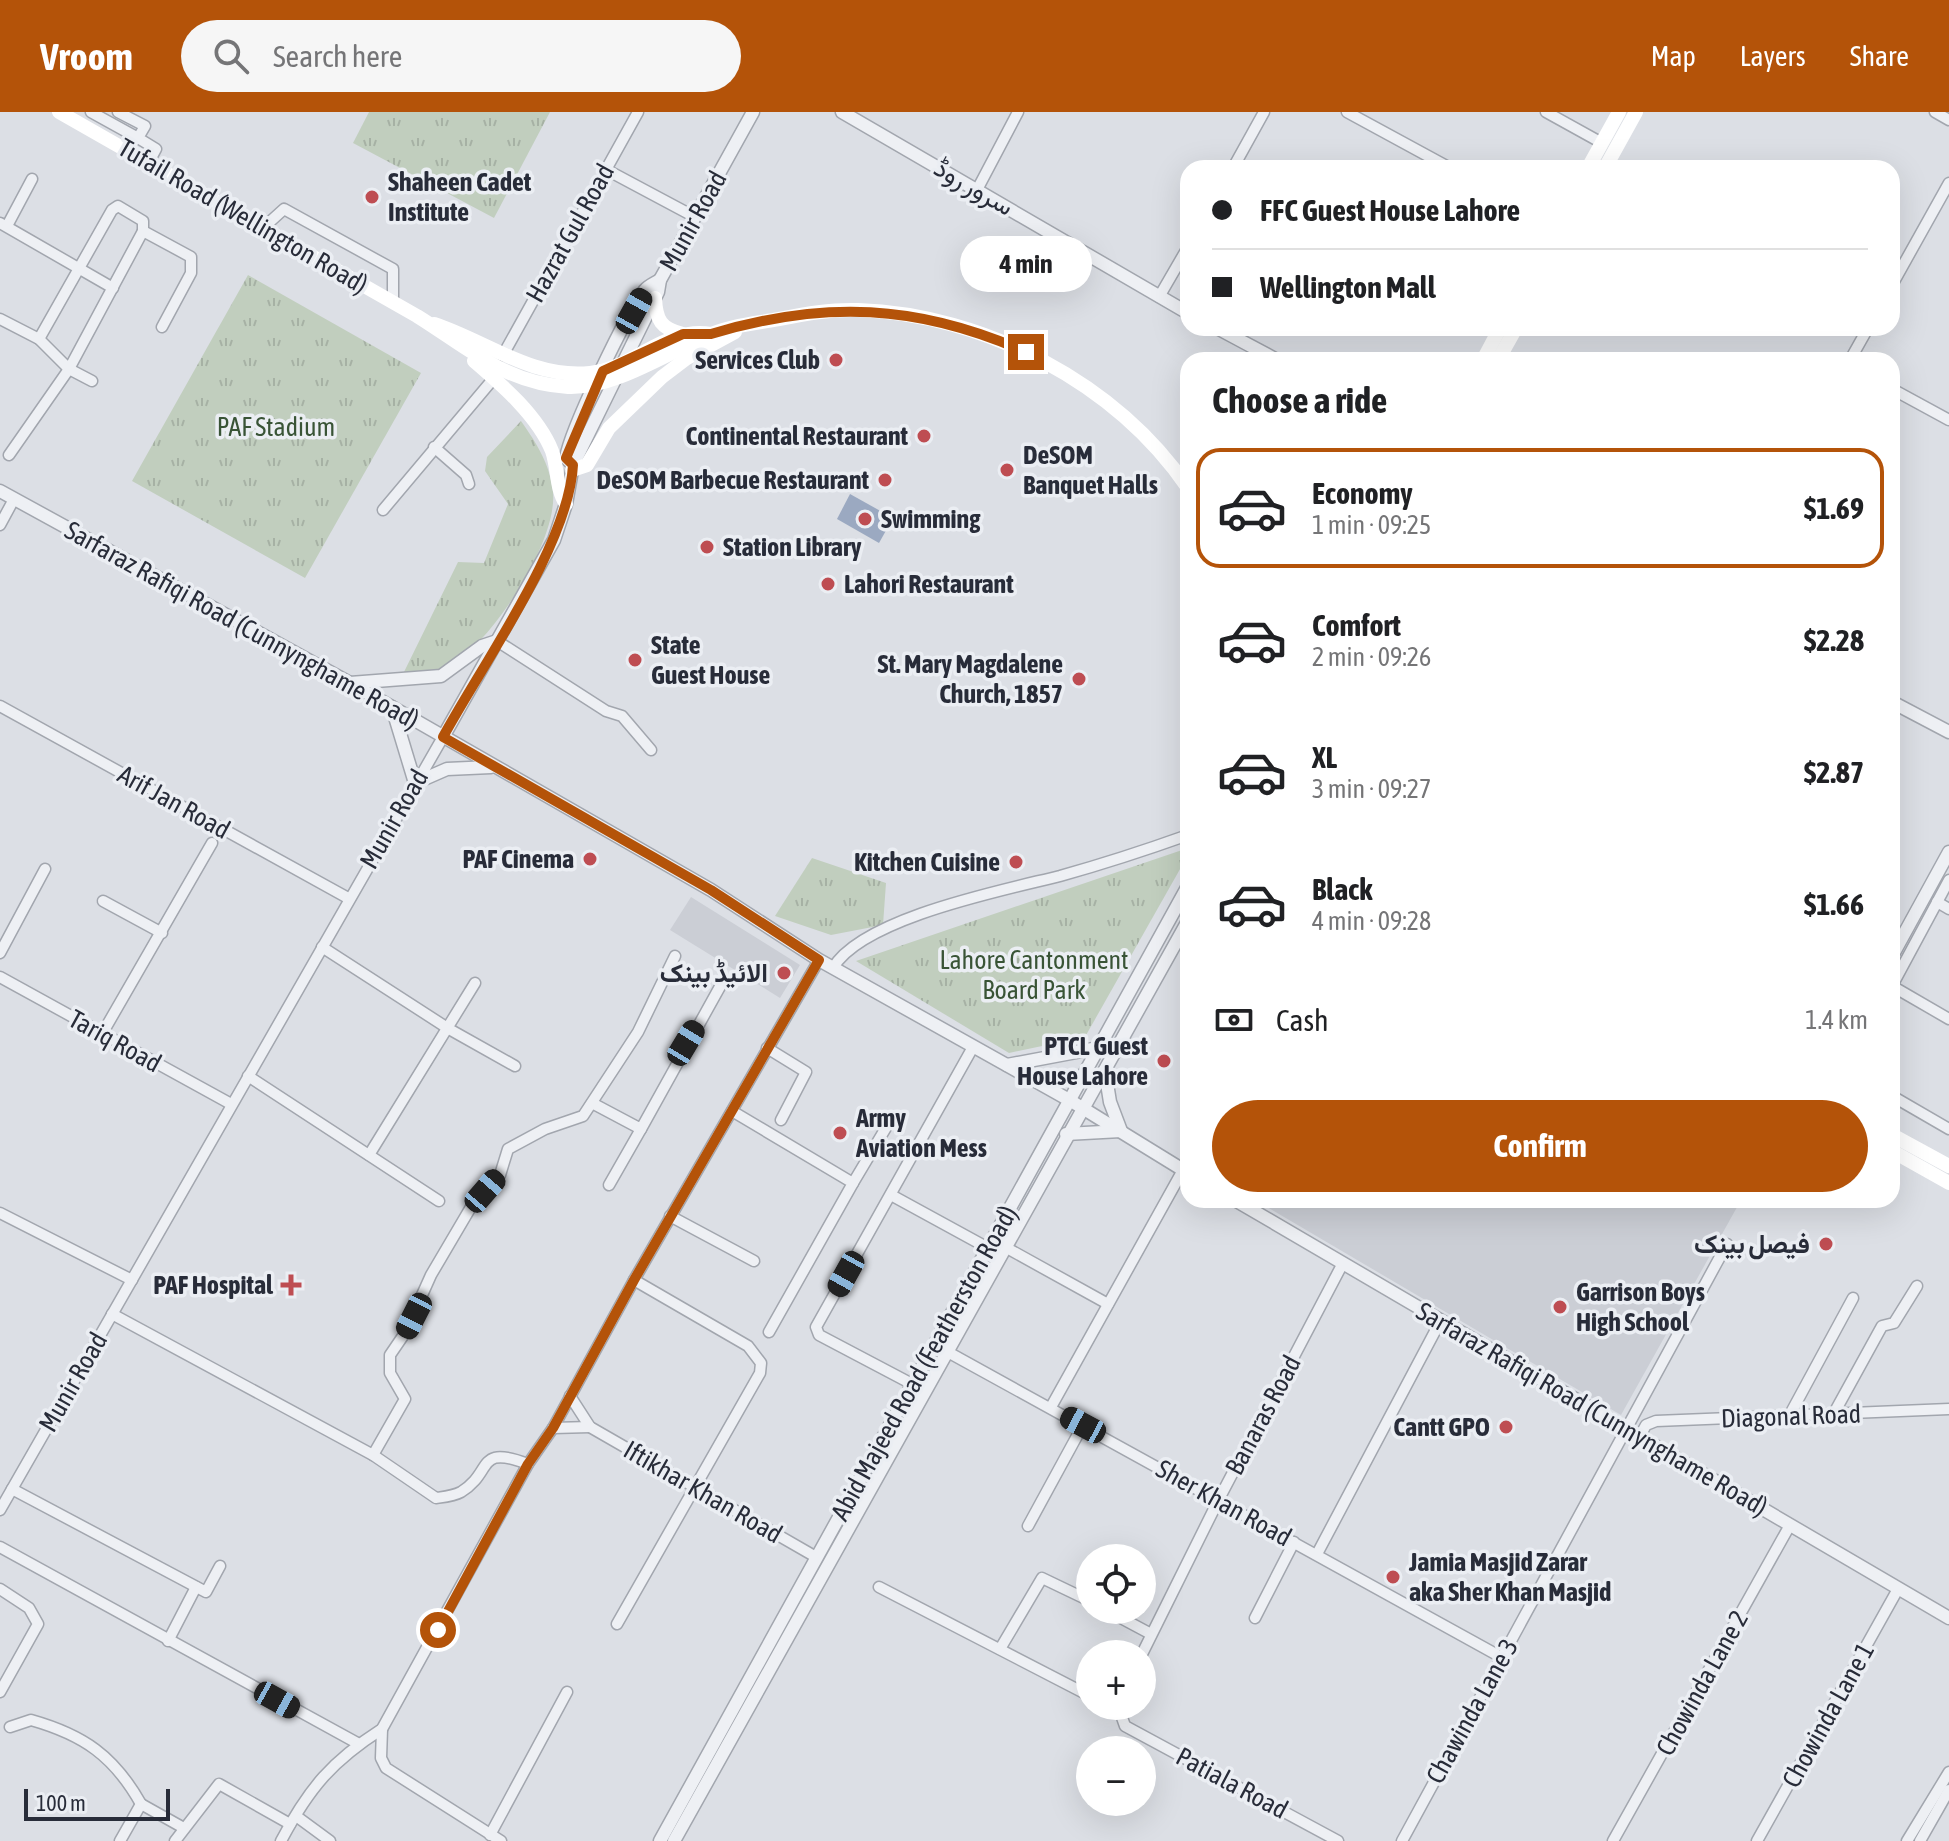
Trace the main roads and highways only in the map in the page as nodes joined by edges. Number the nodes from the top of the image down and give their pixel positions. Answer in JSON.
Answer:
{"nodes":[{"id":1,"x":59,"y":112,"type":"edge"},
{"id":2,"x":1619,"y":112,"type":"edge"},
{"id":3,"x":1636,"y":112,"type":"edge"},
{"id":4,"x":1592,"y":160,"type":"edge"},
{"id":5,"x":1609,"y":160,"type":"edge"},
{"id":6,"x":655,"y":298,"type":"road end"},
{"id":7,"x":426,"y":321,"type":"junction"},
{"id":8,"x":745,"y":325,"type":"junction"},
{"id":9,"x":683,"y":334,"type":"junction"},
{"id":10,"x":711,"y":334,"type":"junction"},
{"id":11,"x":463,"y":349,"type":"junction"},
{"id":12,"x":607,"y":376,"type":"junction"},
{"id":13,"x":572,"y":468,"type":"road end"},
{"id":14,"x":1180,"y":478,"type":"edge"},
{"id":15,"x":566,"y":504,"type":"road end"},
{"id":16,"x":1900,"y":1139,"type":"edge"},
{"id":17,"x":1900,"y":1155,"type":"edge"},
{"id":18,"x":1949,"y":1166,"type":"edge"},
{"id":19,"x":1949,"y":1183,"type":"edge"}],
"edges":[{"from":1,"to":7,"type":"main road","name":"Tufail Road (Wellington Road)"},
{"from":2,"to":4,"type":"main road"},
{"from":3,"to":5,"type":"main road"},
{"from":6,"to":9,"type":"main road"},
{"from":7,"to":11,"type":"main road","name":"Tufail Road (Wellington Road)"},
{"from":7,"to":12,"type":"main road","name":"Tufail Road (Wellington Road)"},
{"from":8,"to":10,"type":"main road"},
{"from":8,"to":13,"type":"main road"},
{"from":8,"to":14,"type":"main road"},
{"from":9,"to":10,"type":"main road"},
{"from":9,"to":12,"type":"main road","name":"Tufail Road (Wellington Road)"},
{"from":10,"to":12,"type":"main road"},
{"from":11,"to":12,"type":"main road","name":"Tufail Road (Wellington Road)"},
{"from":11,"to":15,"type":"main road"},
{"from":16,"to":18,"type":"main road"},
{"from":17,"to":19,"type":"main road"}]}
